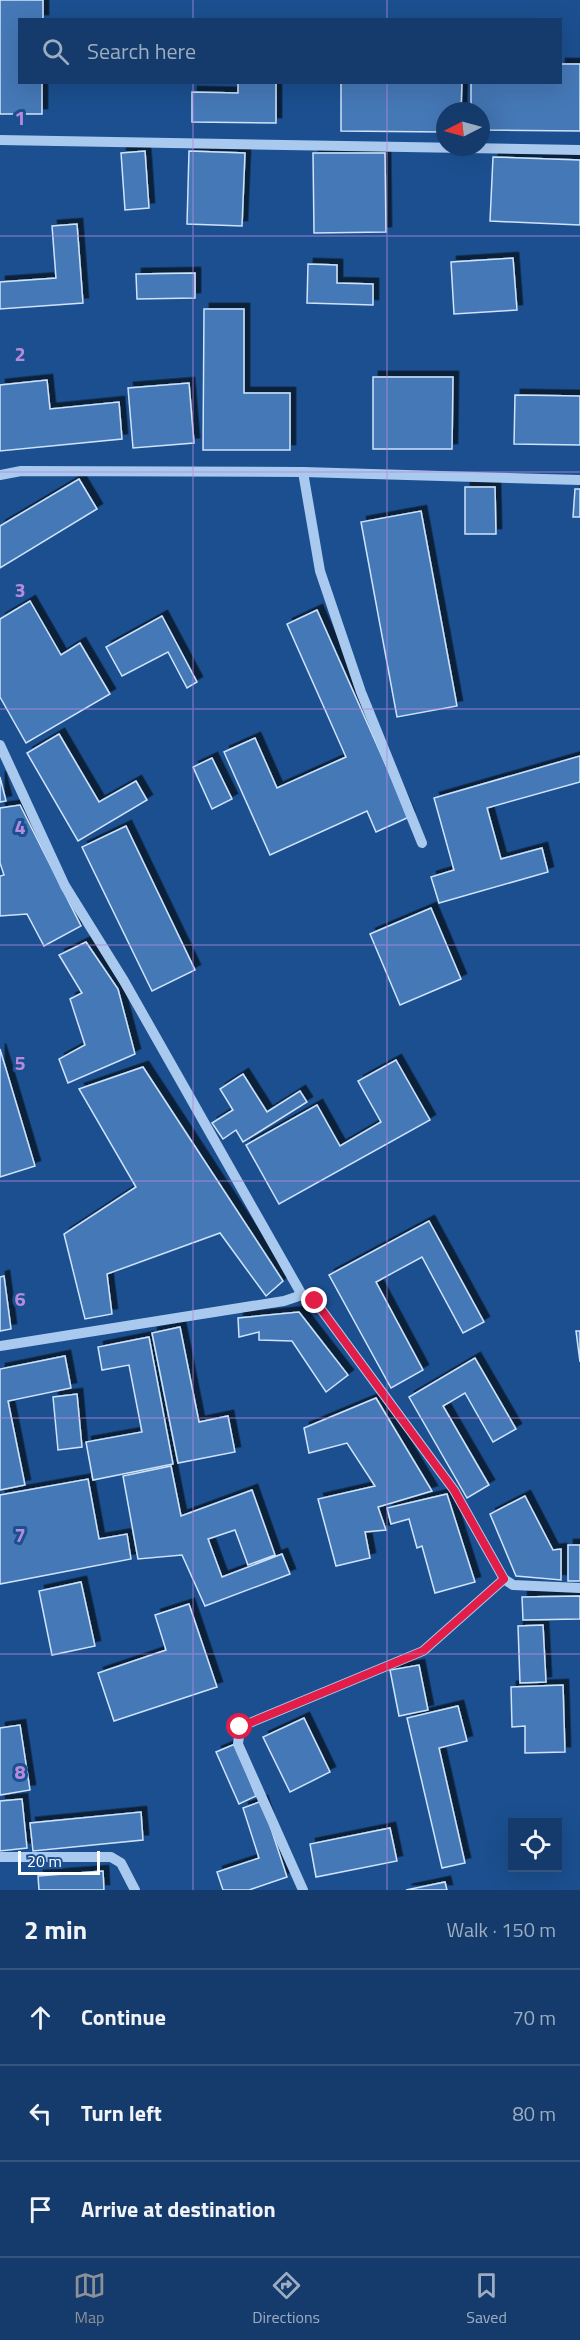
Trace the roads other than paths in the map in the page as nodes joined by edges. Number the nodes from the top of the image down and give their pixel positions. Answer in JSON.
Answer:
{"nodes":[{"id":1,"x":0,"y":140,"type":"edge"},
{"id":2,"x":580,"y":150,"type":"edge"},
{"id":3,"x":303,"y":472,"type":"junction"},
{"id":4,"x":0,"y":475,"type":"edge"},
{"id":5,"x":580,"y":480,"type":"edge"},
{"id":6,"x":0,"y":745,"type":"edge"},
{"id":7,"x":422,"y":843,"type":"dead end"},
{"id":8,"x":302,"y":1295,"type":"junction"},
{"id":9,"x":0,"y":1346,"type":"edge"},
{"id":10,"x":504,"y":1579,"type":"junction"},
{"id":11,"x":580,"y":1588,"type":"edge"},
{"id":12,"x":0,"y":1857,"type":"edge"},
{"id":13,"x":135,"y":1890,"type":"edge"},
{"id":14,"x":303,"y":1890,"type":"edge"}],
"edges":[{"from":1,"to":2,"type":"street"},
{"from":3,"to":4,"type":"street"},
{"from":3,"to":5,"type":"street"},
{"from":3,"to":7,"type":"street"},
{"from":6,"to":8,"type":"street"},
{"from":8,"to":9,"type":"street"},
{"from":8,"to":10,"type":"street"},
{"from":10,"to":11,"type":"street"},
{"from":10,"to":14,"type":"street"},
{"from":12,"to":13,"type":"street"}]}
